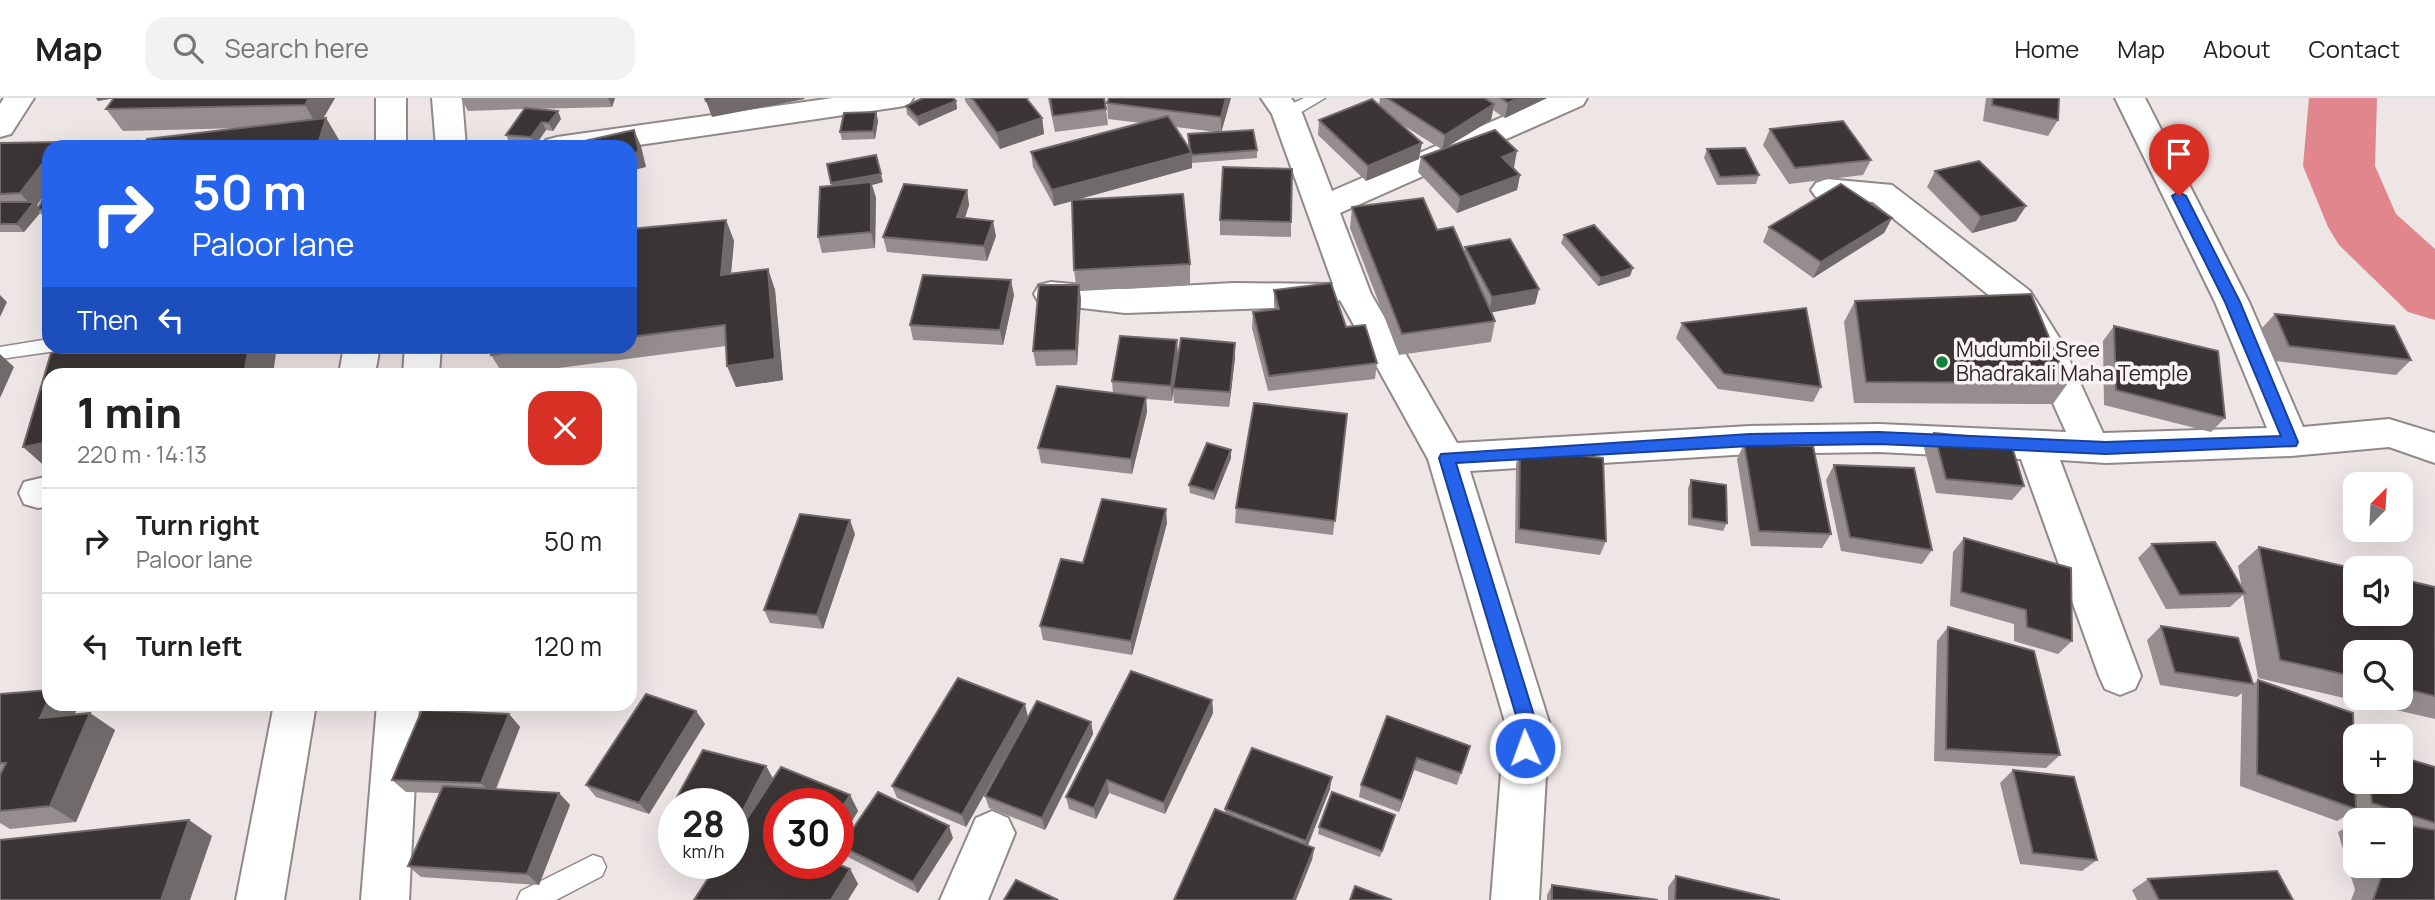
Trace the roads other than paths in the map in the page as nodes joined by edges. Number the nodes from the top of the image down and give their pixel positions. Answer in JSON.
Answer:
{"nodes":[{"id":1,"x":19,"y":98,"type":"edge"},
{"id":2,"x":391,"y":98,"type":"edge"},
{"id":3,"x":447,"y":98,"type":"edge"},
{"id":4,"x":898,"y":98,"type":"edge"},
{"id":5,"x":1317,"y":98,"type":"edge"},
{"id":6,"x":1572,"y":98,"type":"edge"},
{"id":7,"x":2130,"y":98,"type":"edge"},
{"id":8,"x":1281,"y":106,"type":"edge"},
{"id":9,"x":0,"y":127,"type":"edge"},
{"id":10,"x":391,"y":140,"type":"edge"},
{"id":11,"x":450,"y":140,"type":"edge"},
{"id":12,"x":606,"y":140,"type":"edge"},
{"id":13,"x":1827,"y":190,"type":"edge"},
{"id":14,"x":1323,"y":208,"type":"junction"},
{"id":15,"x":1051,"y":294,"type":"edge"},
{"id":16,"x":1354,"y":294,"type":"junction"},
{"id":17,"x":42,"y":347,"type":"edge"},
{"id":18,"x":5,"y":353,"type":"dead end"},
{"id":19,"x":2291,"y":442,"type":"junction"},
{"id":20,"x":2035,"y":445,"type":"junction"},
{"id":21,"x":2091,"y":447,"type":"junction"},
{"id":22,"x":2435,"y":448,"type":"edge"},
{"id":23,"x":1447,"y":458,"type":"junction"},
{"id":24,"x":2120,"y":676,"type":"dead end"},
{"id":25,"x":294,"y":711,"type":"edge"},
{"id":26,"x":398,"y":711,"type":"edge"},
{"id":27,"x":992,"y":833,"type":"dead end"},
{"id":28,"x":593,"y":867,"type":"dead end"},
{"id":29,"x":260,"y":900,"type":"edge"},
{"id":30,"x":385,"y":900,"type":"edge"},
{"id":31,"x":530,"y":900,"type":"edge"},
{"id":32,"x":964,"y":900,"type":"edge"},
{"id":33,"x":1515,"y":900,"type":"edge"}],
"edges":[{"from":1,"to":9,"type":"street"},
{"from":2,"to":10,"type":"street"},
{"from":3,"to":11,"type":"street"},
{"from":4,"to":12,"type":"street"},
{"from":5,"to":8,"type":"lane"},
{"from":6,"to":14,"type":"street"},
{"from":7,"to":19,"type":"street"},
{"from":8,"to":14,"type":"street"},
{"from":13,"to":21,"type":"street"},
{"from":14,"to":16,"type":"street"},
{"from":15,"to":16,"type":"street"},
{"from":16,"to":23,"type":"street"},
{"from":17,"to":18,"type":"lane"},
{"from":19,"to":21,"type":"street"},
{"from":19,"to":22,"type":"street"},
{"from":20,"to":21,"type":"street"},
{"from":20,"to":23,"type":"street"},
{"from":20,"to":24,"type":"street"},
{"from":23,"to":33,"type":"street"},
{"from":25,"to":29,"type":"street"},
{"from":26,"to":30,"type":"street"},
{"from":27,"to":32,"type":"street"},
{"from":28,"to":31,"type":"lane"}]}
